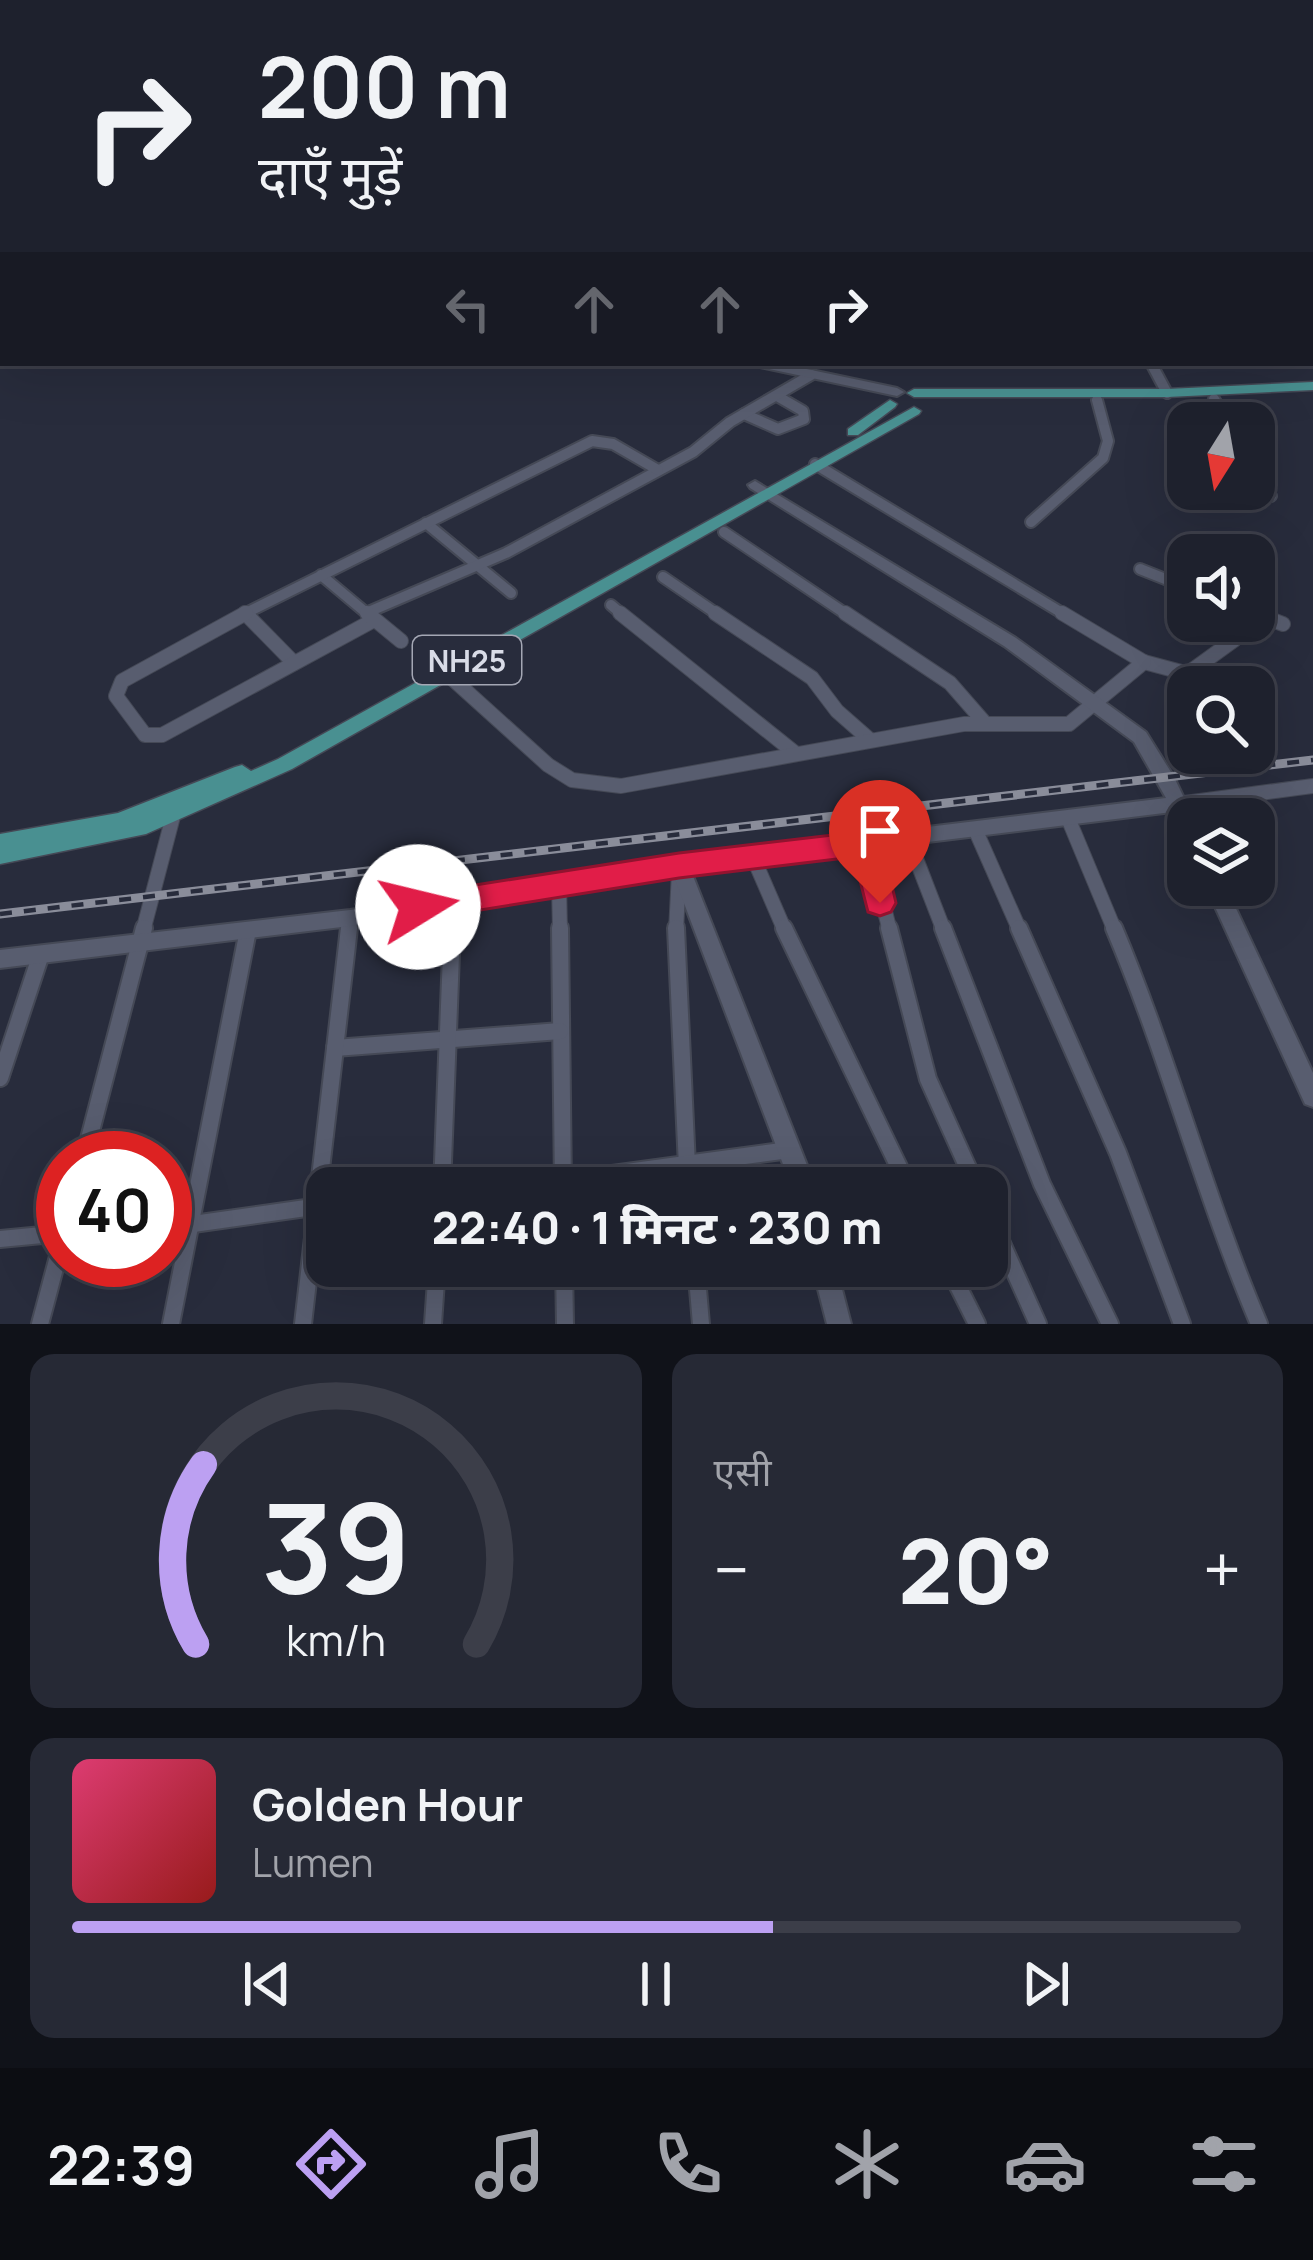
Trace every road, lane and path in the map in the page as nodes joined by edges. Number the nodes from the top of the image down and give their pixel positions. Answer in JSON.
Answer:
{"nodes":[{"id":1,"x":773,"y":366,"type":"edge"},
{"id":2,"x":1153,"y":366,"type":"edge"},
{"id":3,"x":815,"y":376,"type":"junction"},
{"id":4,"x":1313,"y":389,"type":"edge"},
{"id":5,"x":1167,"y":393,"type":"junction"},
{"id":6,"x":777,"y":396,"type":"junction"},
{"id":7,"x":1214,"y":399,"type":"junction"},
{"id":8,"x":1096,"y":400,"type":"junction"},
{"id":9,"x":905,"y":401,"type":"junction"},
{"id":10,"x":1216,"y":402,"type":"edge"},
{"id":11,"x":744,"y":414,"type":"junction"},
{"id":12,"x":815,"y":464,"type":"junction"},
{"id":13,"x":658,"y":470,"type":"junction"},
{"id":14,"x":760,"y":489,"type":"junction"},
{"id":15,"x":1031,"y":522,"type":"dead end"},
{"id":16,"x":426,"y":523,"type":"junction"},
{"id":17,"x":724,"y":532,"type":"dead end"},
{"id":18,"x":477,"y":565,"type":"junction"},
{"id":19,"x":1140,"y":569,"type":"dead end"},
{"id":20,"x":321,"y":575,"type":"junction"},
{"id":21,"x":663,"y":577,"type":"dead end"},
{"id":22,"x":1167,"y":580,"type":"edge"},
{"id":23,"x":511,"y":593,"type":"dead end"},
{"id":24,"x":611,"y":605,"type":"dead end"},
{"id":25,"x":245,"y":614,"type":"junction"},
{"id":26,"x":370,"y":616,"type":"junction"},
{"id":27,"x":1275,"y":621,"type":"edge"},
{"id":28,"x":1283,"y":624,"type":"dead end"},
{"id":29,"x":401,"y":641,"type":"dead end"},
{"id":30,"x":1231,"y":642,"type":"edge"},
{"id":31,"x":1144,"y":662,"type":"junction"},
{"id":32,"x":294,"y":663,"type":"junction"},
{"id":33,"x":1198,"y":666,"type":"edge"},
{"id":34,"x":1167,"y":668,"type":"edge"},
{"id":35,"x":446,"y":672,"type":"junction"},
{"id":36,"x":1097,"y":706,"type":"junction"},
{"id":37,"x":984,"y":722,"type":"junction"},
{"id":38,"x":870,"y":740,"type":"junction"},
{"id":39,"x":795,"y":753,"type":"junction"},
{"id":40,"x":1313,"y":786,"type":"edge"},
{"id":41,"x":1175,"y":798,"type":"edge"},
{"id":42,"x":1223,"y":798,"type":"edge"},
{"id":43,"x":1167,"y":805,"type":"edge"},
{"id":44,"x":176,"y":807,"type":"junction"},
{"id":45,"x":1068,"y":818,"type":"junction"},
{"id":46,"x":976,"y":829,"type":"junction"},
{"id":47,"x":908,"y":838,"type":"junction"},
{"id":48,"x":0,"y":842,"type":"edge"},
{"id":49,"x":867,"y":843,"type":"junction"},
{"id":50,"x":0,"y":856,"type":"edge"},
{"id":51,"x":753,"y":857,"type":"junction"},
{"id":52,"x":679,"y":865,"type":"junction"},
{"id":53,"x":559,"y":885,"type":"junction"},
{"id":54,"x":453,"y":902,"type":"junction"},
{"id":55,"x":1225,"y":906,"type":"edge"},
{"id":56,"x":350,"y":918,"type":"junction"},
{"id":57,"x":248,"y":930,"type":"junction"},
{"id":58,"x":141,"y":943,"type":"junction"},
{"id":59,"x":41,"y":954,"type":"junction"},
{"id":60,"x":0,"y":959,"type":"edge"},
{"id":61,"x":560,"y":1031,"type":"junction"},
{"id":62,"x":7,"y":1039,"type":"edge"},
{"id":63,"x":450,"y":1039,"type":"junction"},
{"id":64,"x":335,"y":1048,"type":"junction"},
{"id":65,"x":0,"y":1078,"type":"edge"},
{"id":66,"x":1313,"y":1097,"type":"edge"},
{"id":67,"x":91,"y":1131,"type":"edge"},
{"id":68,"x":789,"y":1150,"type":"junction"},
{"id":69,"x":325,"y":1167,"type":"edge"},
{"id":70,"x":443,"y":1167,"type":"edge"},
{"id":71,"x":562,"y":1167,"type":"edge"},
{"id":72,"x":686,"y":1167,"type":"joint"},
{"id":73,"x":796,"y":1167,"type":"edge"},
{"id":74,"x":899,"y":1167,"type":"edge"},
{"id":75,"x":968,"y":1167,"type":"edge"},
{"id":76,"x":306,"y":1208,"type":"edge"},
{"id":77,"x":192,"y":1212,"type":"edge"},
{"id":78,"x":192,"y":1227,"type":"edge"},
{"id":79,"x":36,"y":1237,"type":"edge"},
{"id":80,"x":0,"y":1239,"type":"edge"},
{"id":81,"x":1008,"y":1257,"type":"edge"},
{"id":82,"x":50,"y":1287,"type":"edge"},
{"id":83,"x":178,"y":1287,"type":"edge"},
{"id":84,"x":310,"y":1287,"type":"edge"},
{"id":85,"x":436,"y":1287,"type":"edge"},
{"id":86,"x":564,"y":1287,"type":"edge"},
{"id":87,"x":698,"y":1287,"type":"edge"},
{"id":88,"x":829,"y":1287,"type":"edge"},
{"id":89,"x":958,"y":1287,"type":"edge"},
{"id":90,"x":40,"y":1324,"type":"edge"},
{"id":91,"x":171,"y":1324,"type":"edge"},
{"id":92,"x":304,"y":1324,"type":"edge"},
{"id":93,"x":434,"y":1324,"type":"edge"},
{"id":94,"x":565,"y":1324,"type":"edge"},
{"id":95,"x":701,"y":1324,"type":"edge"},
{"id":96,"x":838,"y":1324,"type":"edge"},
{"id":97,"x":977,"y":1324,"type":"edge"},
{"id":98,"x":1038,"y":1324,"type":"edge"},
{"id":99,"x":1110,"y":1324,"type":"edge"},
{"id":100,"x":1183,"y":1324,"type":"edge"},
{"id":101,"x":1259,"y":1324,"type":"edge"}],
"edges":[{"from":1,"to":3,"type":"street"},
{"from":2,"to":5,"type":"street"},
{"from":3,"to":6,"type":"street"},
{"from":3,"to":9,"type":"street"},
{"from":4,"to":5,"type":"main road","number":"NH25"},
{"from":4,"to":7,"type":"main road","number":"NH25"},
{"from":5,"to":9,"type":"main road","number":"NH25"},
{"from":6,"to":11,"type":"street"},
{"from":6,"to":11,"type":"street"},
{"from":7,"to":8,"type":"main road","number":"NH25"},
{"from":7,"to":10,"type":"street"},
{"from":8,"to":9,"type":"main road","number":"NH25"},
{"from":8,"to":15,"type":"street"},
{"from":9,"to":12,"type":"main road","number":"NH25"},
{"from":9,"to":14,"type":"main road","number":"NH25"},
{"from":11,"to":13,"type":"street"},
{"from":12,"to":14,"type":"main road","number":"NH25"},
{"from":12,"to":31,"type":"street"},
{"from":13,"to":16,"type":"street"},
{"from":13,"to":18,"type":"street"},
{"from":14,"to":35,"type":"main road","number":"NH25"},
{"from":14,"to":36,"type":"street"},
{"from":14,"to":44,"type":"main road","number":"NH25"},
{"from":16,"to":18,"type":"street"},
{"from":16,"to":20,"type":"street"},
{"from":17,"to":37,"type":"street"},
{"from":18,"to":23,"type":"street"},
{"from":18,"to":26,"type":"street"},
{"from":19,"to":22,"type":"street"},
{"from":20,"to":25,"type":"street"},
{"from":20,"to":26,"type":"street"},
{"from":21,"to":38,"type":"street"},
{"from":24,"to":39,"type":"street"},
{"from":25,"to":32,"type":"street"},
{"from":25,"to":32,"type":"street"},
{"from":26,"to":29,"type":"street"},
{"from":26,"to":32,"type":"street"},
{"from":27,"to":28,"type":"street"},
{"from":30,"to":33,"type":"street"},
{"from":31,"to":34,"type":"street"},
{"from":31,"to":36,"type":"street"},
{"from":35,"to":39,"type":"street"},
{"from":35,"to":44,"type":"main road","number":"NH25"},
{"from":36,"to":37,"type":"street"},
{"from":36,"to":41,"type":"street"},
{"from":37,"to":38,"type":"street"},
{"from":38,"to":39,"type":"street"},
{"from":40,"to":42,"type":"street"},
{"from":43,"to":45,"type":"street"},
{"from":44,"to":48,"type":"main road","number":"NH25"},
{"from":44,"to":50,"type":"main road","number":"NH25"},
{"from":44,"to":58,"type":"street"},
{"from":45,"to":46,"type":"street"},
{"from":45,"to":101,"type":"street"},
{"from":46,"to":47,"type":"street"},
{"from":46,"to":100,"type":"street"},
{"from":47,"to":49,"type":"street"},
{"from":47,"to":99,"type":"street"},
{"from":49,"to":51,"type":"street"},
{"from":49,"to":75,"type":"street"},
{"from":51,"to":52,"type":"street"},
{"from":51,"to":74,"type":"street"},
{"from":52,"to":53,"type":"street"},
{"from":52,"to":68,"type":"street"},
{"from":52,"to":72,"type":"street"},
{"from":53,"to":54,"type":"street"},
{"from":53,"to":61,"type":"street"},
{"from":54,"to":56,"type":"street"},
{"from":54,"to":63,"type":"street"},
{"from":55,"to":66,"type":"street"},
{"from":56,"to":57,"type":"street"},
{"from":56,"to":64,"type":"street"},
{"from":57,"to":58,"type":"street"},
{"from":57,"to":77,"type":"street"},
{"from":58,"to":59,"type":"street"},
{"from":58,"to":67,"type":"street"},
{"from":59,"to":60,"type":"street"},
{"from":59,"to":62,"type":"street"},
{"from":61,"to":63,"type":"street"},
{"from":61,"to":71,"type":"street"},
{"from":62,"to":65,"type":"street"},
{"from":63,"to":64,"type":"street"},
{"from":63,"to":70,"type":"street"},
{"from":64,"to":69,"type":"street"},
{"from":68,"to":72,"type":"street"},
{"from":68,"to":73,"type":"street"},
{"from":76,"to":78,"type":"street"},
{"from":79,"to":80,"type":"street"},
{"from":81,"to":98,"type":"street"},
{"from":82,"to":90,"type":"street"},
{"from":83,"to":91,"type":"street"},
{"from":84,"to":92,"type":"street"},
{"from":85,"to":93,"type":"street"},
{"from":86,"to":94,"type":"street"},
{"from":87,"to":95,"type":"street"},
{"from":88,"to":96,"type":"street"},
{"from":89,"to":97,"type":"street"}]}
